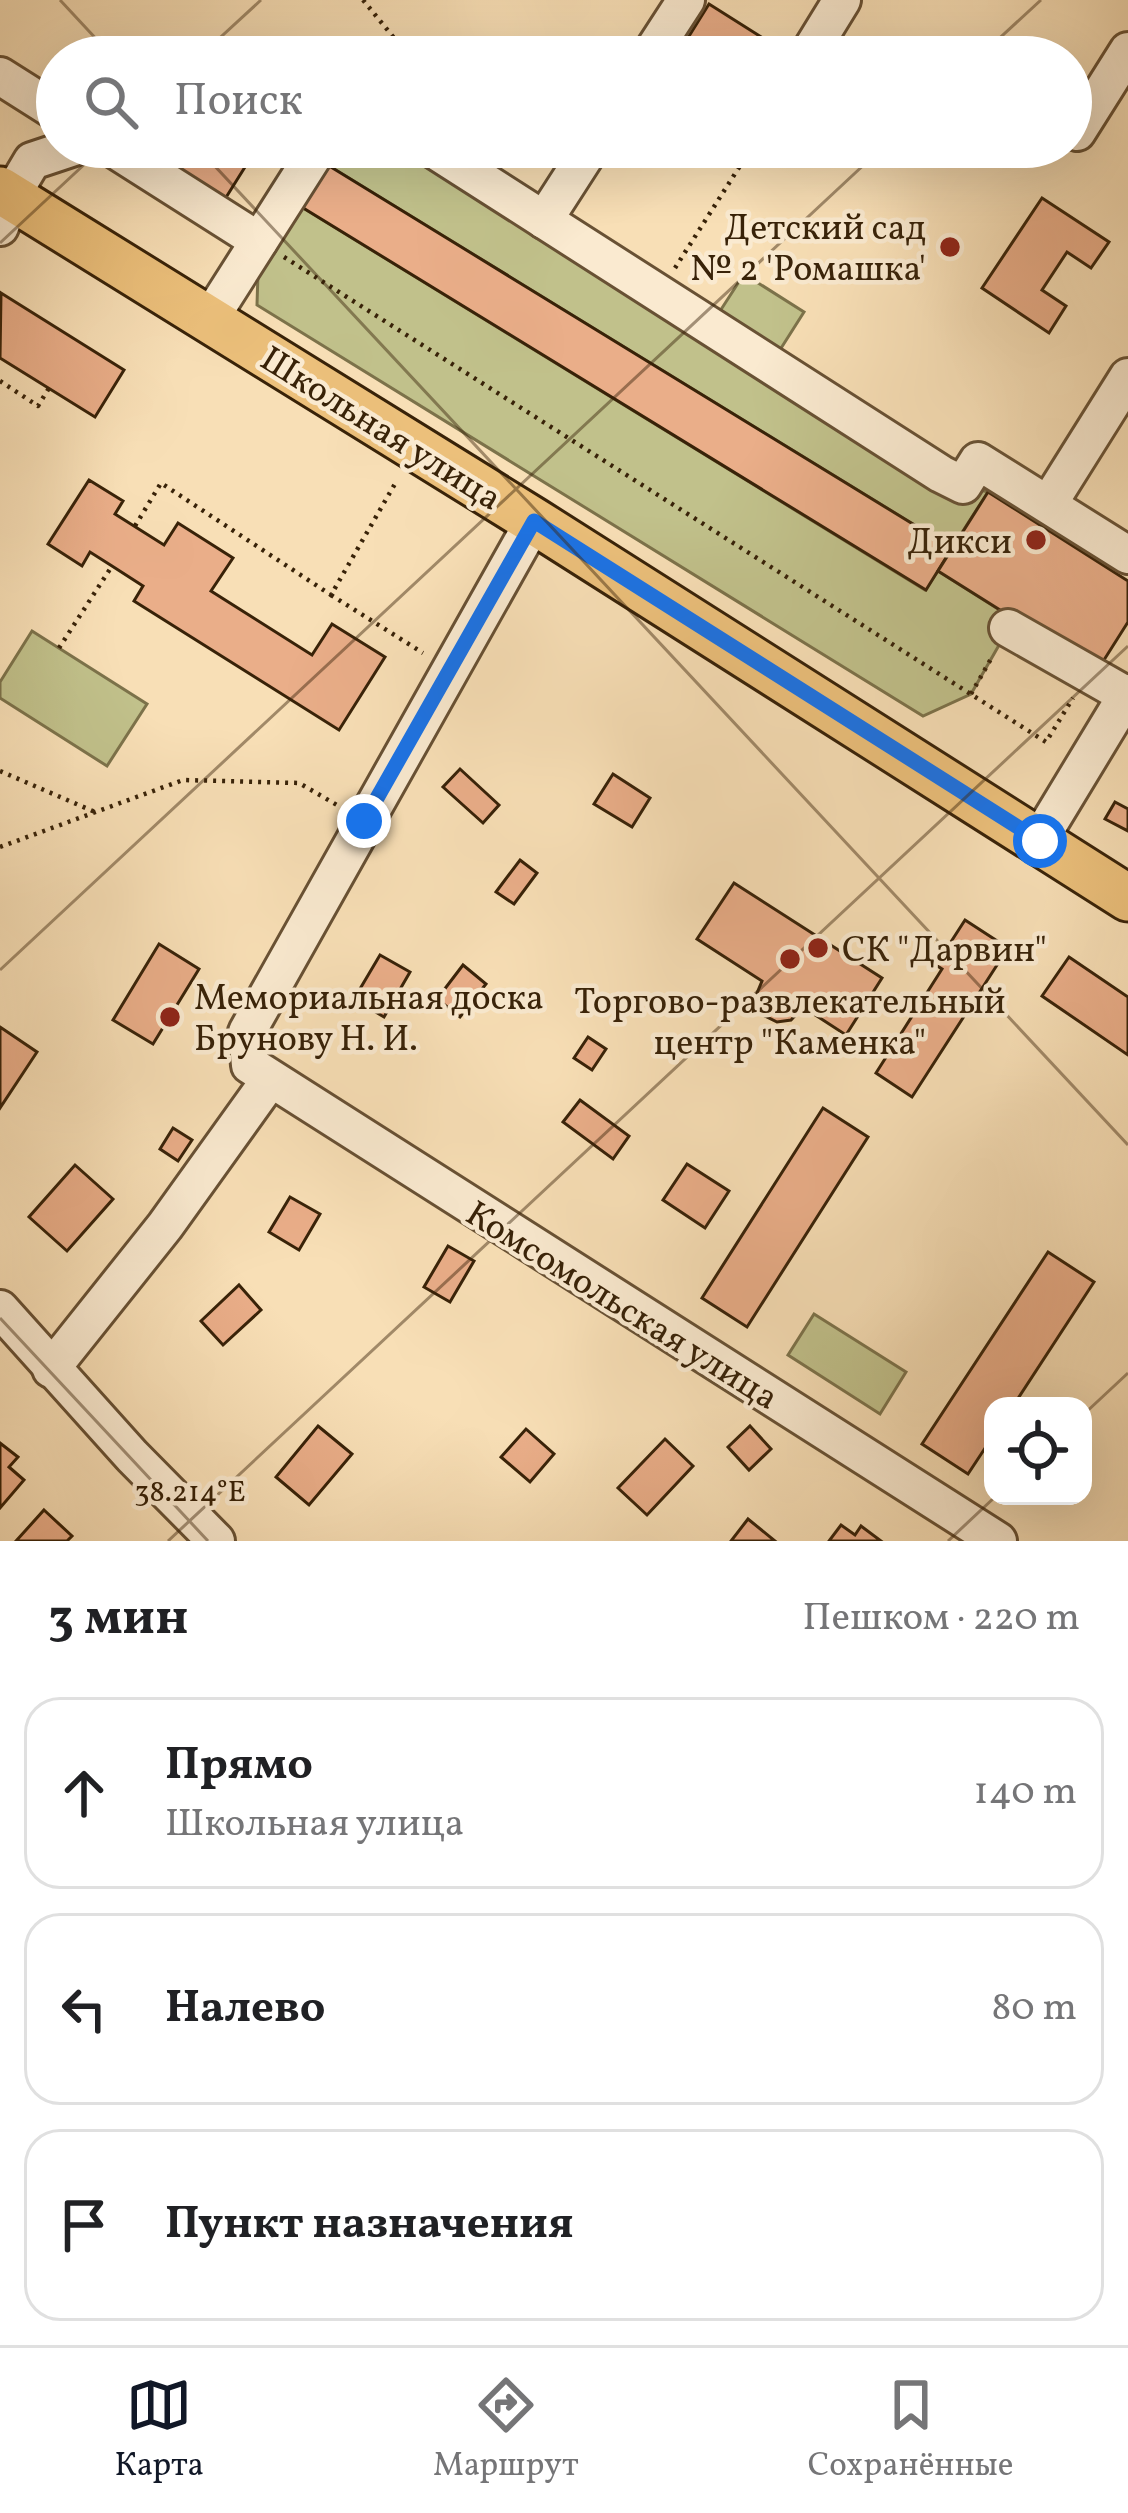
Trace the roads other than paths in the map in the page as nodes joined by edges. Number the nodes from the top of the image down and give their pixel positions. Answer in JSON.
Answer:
{"nodes":[{"id":1,"x":686,"y":0,"type":"edge"},
{"id":2,"x":842,"y":0,"type":"edge"},
{"id":3,"x":663,"y":36,"type":"edge"},
{"id":4,"x":820,"y":36,"type":"edge"},
{"id":5,"x":1128,"y":51,"type":"edge"},
{"id":6,"x":0,"y":76,"type":"edge"},
{"id":7,"x":36,"y":99,"type":"edge"},
{"id":8,"x":1092,"y":108,"type":"edge"},
{"id":9,"x":36,"y":160,"type":"edge"},
{"id":10,"x":144,"y":168,"type":"edge"},
{"id":11,"x":306,"y":168,"type":"edge"},
{"id":12,"x":463,"y":168,"type":"edge"},
{"id":13,"x":577,"y":168,"type":"edge"},
{"id":14,"x":3,"y":205,"type":"edge"},
{"id":15,"x":544,"y":220,"type":"junction"},
{"id":16,"x":259,"y":241,"type":"junction"},
{"id":17,"x":208,"y":320,"type":"junction"},
{"id":18,"x":1128,"y":377,"type":"edge"},
{"id":19,"x":1049,"y":503,"type":"junction"},
{"id":20,"x":534,"y":521,"type":"junction"},
{"id":21,"x":1128,"y":555,"type":"edge"},
{"id":22,"x":1009,"y":628,"type":"dead end"},
{"id":23,"x":1123,"y":702,"type":"edge"},
{"id":24,"x":1040,"y":841,"type":"junction"},
{"id":25,"x":1128,"y":898,"type":"edge"},
{"id":26,"x":259,"y":1073,"type":"junction"},
{"id":27,"x":0,"y":1309,"type":"edge"},
{"id":28,"x":51,"y":1369,"type":"junction"},
{"id":29,"x":216,"y":1541,"type":"edge"},
{"id":30,"x":998,"y":1541,"type":"edge"}],
"edges":[{"from":1,"to":3,"type":"street"},
{"from":2,"to":4,"type":"street"},
{"from":5,"to":8,"type":"street"},
{"from":6,"to":7,"type":"street"},
{"from":9,"to":14,"type":"street"},
{"from":10,"to":16,"type":"street"},
{"from":11,"to":16,"type":"street"},
{"from":12,"to":15,"type":"street"},
{"from":13,"to":15,"type":"street"},
{"from":14,"to":17,"type":"main road","name":"Школьная улица"},
{"from":15,"to":19,"type":"street"},
{"from":16,"to":17,"type":"street"},
{"from":17,"to":20,"type":"main road","name":"Школьная улица"},
{"from":18,"to":19,"type":"street"},
{"from":19,"to":21,"type":"street"},
{"from":20,"to":24,"type":"main road","name":"Школьная улица"},
{"from":20,"to":26,"type":"street"},
{"from":22,"to":23,"type":"street"},
{"from":23,"to":24,"type":"street"},
{"from":24,"to":25,"type":"main road","name":"Школьная улица"},
{"from":26,"to":28,"type":"street"},
{"from":26,"to":30,"type":"street","name":"Комсомольская улица"},
{"from":27,"to":28,"type":"street"},
{"from":28,"to":29,"type":"street"}]}
